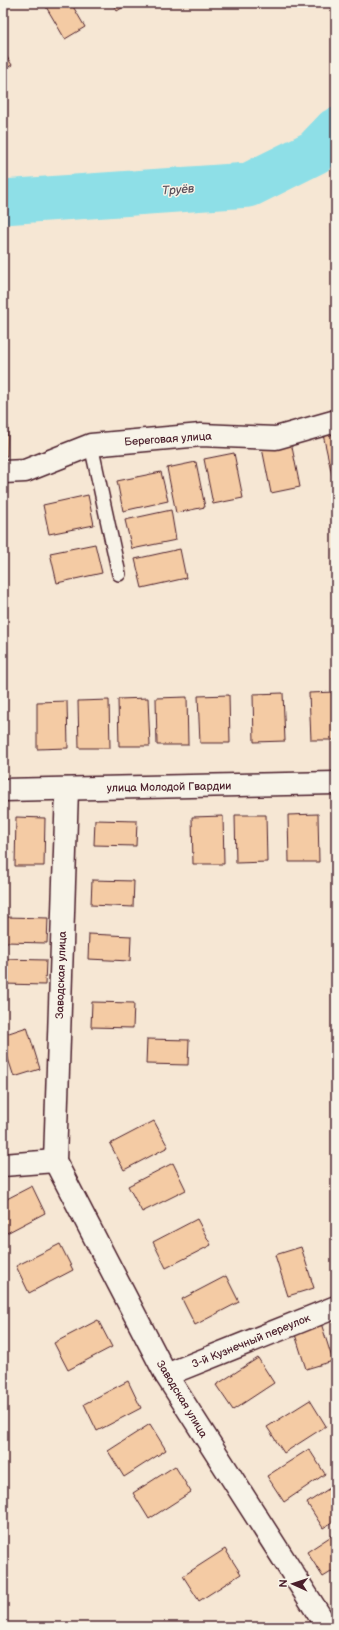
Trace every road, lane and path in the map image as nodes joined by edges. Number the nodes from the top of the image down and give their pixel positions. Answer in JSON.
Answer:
{"nodes":[{"id":1,"x":336,"y":421,"type":"edge"},
{"id":2,"x":91,"y":445,"type":"junction"},
{"id":3,"x":3,"y":472,"type":"edge"},
{"id":4,"x":119,"y":574,"type":"dead end"},
{"id":5,"x":336,"y":783,"type":"edge"},
{"id":6,"x":68,"y":789,"type":"junction"},
{"id":7,"x":3,"y":790,"type":"edge"},
{"id":8,"x":55,"y":1161,"type":"junction"},
{"id":9,"x":3,"y":1166,"type":"edge"},
{"id":10,"x":336,"y":1307,"type":"edge"},
{"id":11,"x":166,"y":1375,"type":"junction"},
{"id":12,"x":326,"y":1627,"type":"edge"}],
"edges":[{"from":1,"to":2,"type":"street","name":"Береговая улица"},
{"from":2,"to":3,"type":"street","name":"Береговая улица"},
{"from":2,"to":4,"type":"lane"},
{"from":5,"to":6,"type":"street","name":"улица Молодой Гвардии"},
{"from":6,"to":7,"type":"street","name":"улица Молодой Гвардии"},
{"from":6,"to":8,"type":"street","name":"Заводская улица"},
{"from":8,"to":9,"type":"street"},
{"from":8,"to":11,"type":"street","name":"Заводская улица"},
{"from":10,"to":11,"type":"street","name":"3-й Кузнечный переулок"},
{"from":11,"to":12,"type":"street","name":"Заводская улица"}]}
